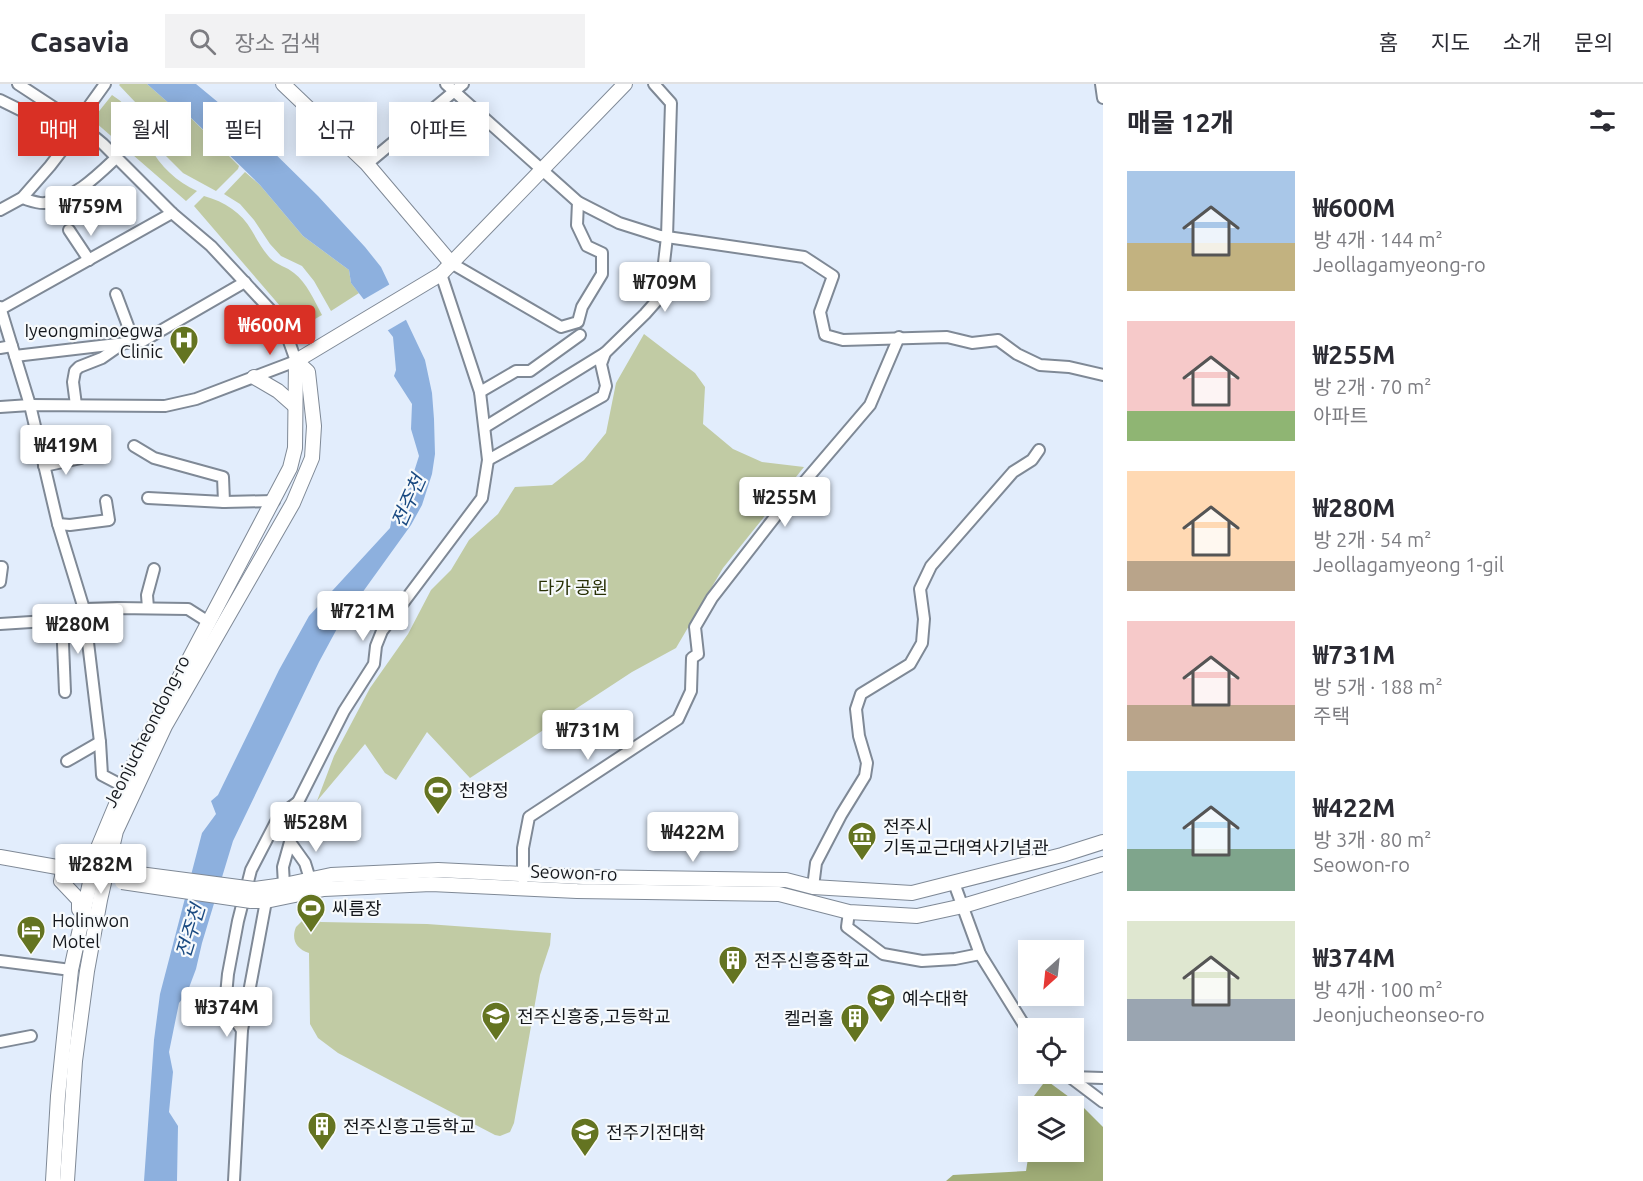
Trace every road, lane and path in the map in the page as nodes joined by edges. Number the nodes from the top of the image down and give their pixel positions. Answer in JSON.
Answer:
{"nodes":[{"id":1,"x":18,"y":84,"type":"edge"},
{"id":2,"x":105,"y":84,"type":"edge"},
{"id":3,"x":283,"y":84,"type":"edge"},
{"id":4,"x":463,"y":84,"type":"edge"},
{"id":5,"x":625,"y":84,"type":"edge"},
{"id":6,"x":654,"y":84,"type":"edge"},
{"id":7,"x":1101,"y":84,"type":"edge"},
{"id":8,"x":450,"y":88,"type":"edge"},
{"id":9,"x":1103,"y":98,"type":"edge"},
{"id":10,"x":0,"y":100,"type":"edge"},
{"id":11,"x":49,"y":102,"type":"edge"},
{"id":12,"x":92,"y":102,"type":"edge"},
{"id":13,"x":18,"y":109,"type":"edge"},
{"id":14,"x":99,"y":140,"type":"edge"},
{"id":15,"x":57,"y":156,"type":"edge"},
{"id":16,"x":116,"y":158,"type":"junction"},
{"id":17,"x":367,"y":164,"type":"junction"},
{"id":18,"x":542,"y":171,"type":"junction"},
{"id":19,"x":22,"y":198,"type":"junction"},
{"id":20,"x":578,"y":202,"type":"junction"},
{"id":21,"x":0,"y":210,"type":"edge"},
{"id":22,"x":172,"y":213,"type":"junction"},
{"id":23,"x":69,"y":230,"type":"dead end"},
{"id":24,"x":667,"y":237,"type":"junction"},
{"id":25,"x":89,"y":260,"type":"junction"},
{"id":26,"x":451,"y":263,"type":"junction"},
{"id":27,"x":441,"y":274,"type":"junction"},
{"id":28,"x":246,"y":282,"type":"junction"},
{"id":29,"x":116,"y":294,"type":"dead end"},
{"id":30,"x":1,"y":308,"type":"edge"},
{"id":31,"x":580,"y":335,"type":"dead end"},
{"id":32,"x":899,"y":337,"type":"junction"},
{"id":33,"x":130,"y":342,"type":"junction"},
{"id":34,"x":0,"y":348,"type":"edge"},
{"id":35,"x":13,"y":351,"type":"junction"},
{"id":36,"x":605,"y":353,"type":"junction"},
{"id":37,"x":296,"y":361,"type":"junction"},
{"id":38,"x":1103,"y":375,"type":"edge"},
{"id":39,"x":254,"y":377,"type":"junction"},
{"id":40,"x":480,"y":392,"type":"junction"},
{"id":41,"x":30,"y":405,"type":"junction"},
{"id":42,"x":76,"y":405,"type":"junction"},
{"id":43,"x":296,"y":406,"type":"junction"},
{"id":44,"x":0,"y":407,"type":"edge"},
{"id":45,"x":485,"y":427,"type":"junction"},
{"id":46,"x":134,"y":446,"type":"dead end"},
{"id":47,"x":1039,"y":450,"type":"dead end"},
{"id":48,"x":81,"y":458,"type":"dead end"},
{"id":49,"x":488,"y":460,"type":"junction"},
{"id":50,"x":44,"y":466,"type":"junction"},
{"id":51,"x":148,"y":498,"type":"dead end"},
{"id":52,"x":106,"y":501,"type":"dead end"},
{"id":53,"x":274,"y":501,"type":"junction"},
{"id":54,"x":224,"y":502,"type":"junction"},
{"id":55,"x":58,"y":524,"type":"junction"},
{"id":56,"x":0,"y":567,"type":"edge"},
{"id":57,"x":154,"y":568,"type":"dead end"},
{"id":58,"x":0,"y":582,"type":"edge"},
{"id":59,"x":148,"y":608,"type":"junction"},
{"id":60,"x":84,"y":609,"type":"junction"},
{"id":61,"x":62,"y":620,"type":"junction"},
{"id":62,"x":210,"y":622,"type":"junction"},
{"id":63,"x":0,"y":624,"type":"edge"},
{"id":64,"x":65,"y":692,"type":"dead end"},
{"id":65,"x":100,"y":742,"type":"junction"},
{"id":66,"x":67,"y":761,"type":"dead end"},
{"id":67,"x":123,"y":786,"type":"junction"},
{"id":68,"x":298,"y":802,"type":"junction"},
{"id":69,"x":290,"y":842,"type":"junction"},
{"id":70,"x":1103,"y":842,"type":"edge"},
{"id":71,"x":0,"y":857,"type":"edge"},
{"id":72,"x":0,"y":863,"type":"edge"},
{"id":73,"x":1103,"y":864,"type":"edge"},
{"id":74,"x":64,"y":868,"type":"junction"},
{"id":75,"x":91,"y":873,"type":"junction"},
{"id":76,"x":106,"y":874,"type":"junction"},
{"id":77,"x":310,"y":879,"type":"junction"},
{"id":78,"x":523,"y":881,"type":"junction"},
{"id":79,"x":954,"y":883,"type":"junction"},
{"id":80,"x":284,"y":885,"type":"junction"},
{"id":81,"x":813,"y":886,"type":"junction"},
{"id":82,"x":253,"y":895,"type":"junction"},
{"id":83,"x":266,"y":902,"type":"junction"},
{"id":84,"x":963,"y":906,"type":"junction"},
{"id":85,"x":85,"y":911,"type":"junction"},
{"id":86,"x":849,"y":912,"type":"junction"},
{"id":87,"x":980,"y":954,"type":"junction"},
{"id":88,"x":0,"y":960,"type":"edge"},
{"id":89,"x":71,"y":970,"type":"junction"},
{"id":90,"x":1020,"y":1018,"type":"edge"},
{"id":91,"x":242,"y":1030,"type":"junction"},
{"id":92,"x":31,"y":1036,"type":"dead end"},
{"id":93,"x":0,"y":1042,"type":"edge"},
{"id":94,"x":1084,"y":1077,"type":"edge"},
{"id":95,"x":1103,"y":1078,"type":"edge"},
{"id":96,"x":1079,"y":1084,"type":"edge"},
{"id":97,"x":1103,"y":1102,"type":"edge"},
{"id":98,"x":53,"y":1181,"type":"edge"},
{"id":99,"x":67,"y":1181,"type":"edge"},
{"id":100,"x":234,"y":1181,"type":"edge"}],
"edges":[{"from":1,"to":11,"type":"street","name":"Jeonjucheondong-ro"},
{"from":2,"to":12,"type":"street"},
{"from":3,"to":17,"type":"street"},
{"from":4,"to":8,"type":"street"},
{"from":5,"to":18,"type":"street"},
{"from":6,"to":24,"type":"street"},
{"from":7,"to":9,"type":"street"},
{"from":8,"to":17,"type":"street"},
{"from":8,"to":18,"type":"street"},
{"from":10,"to":13,"type":"street"},
{"from":14,"to":16,"type":"street","name":"Jeonjucheondong-ro"},
{"from":15,"to":19,"type":"street"},
{"from":16,"to":19,"type":"street"},
{"from":16,"to":22,"type":"street","name":"Jeonjucheondong-ro"},
{"from":17,"to":26,"type":"street"},
{"from":18,"to":20,"type":"street"},
{"from":18,"to":26,"type":"street"},
{"from":19,"to":21,"type":"street"},
{"from":20,"to":24,"type":"street"},
{"from":20,"to":26,"type":"street"},
{"from":22,"to":25,"type":"street"},
{"from":22,"to":28,"type":"street","name":"Jeonjucheondong-ro"},
{"from":23,"to":25,"type":"street"},
{"from":24,"to":32,"type":"street"},
{"from":24,"to":36,"type":"street"},
{"from":25,"to":30,"type":"street"},
{"from":26,"to":27,"type":"street"},
{"from":27,"to":37,"type":"street"},
{"from":27,"to":40,"type":"street"},
{"from":28,"to":33,"type":"street"},
{"from":28,"to":37,"type":"street","name":"Jeonjucheondong-ro"},
{"from":29,"to":33,"type":"street"},
{"from":30,"to":35,"type":"street"},
{"from":31,"to":40,"type":"street"},
{"from":32,"to":38,"type":"street"},
{"from":32,"to":78,"type":"street"},
{"from":33,"to":35,"type":"street"},
{"from":33,"to":42,"type":"street"},
{"from":34,"to":35,"type":"street"},
{"from":35,"to":41,"type":"street"},
{"from":36,"to":45,"type":"street"},
{"from":36,"to":49,"type":"street"},
{"from":37,"to":39,"type":"street"},
{"from":37,"to":43,"type":"street","name":"Jeonjucheondong-ro"},
{"from":37,"to":76,"type":"street","name":"Jeonjucheondong-ro"},
{"from":39,"to":42,"type":"street"},
{"from":39,"to":43,"type":"street"},
{"from":40,"to":45,"type":"street"},
{"from":41,"to":42,"type":"street"},
{"from":41,"to":44,"type":"street"},
{"from":41,"to":50,"type":"street"},
{"from":43,"to":53,"type":"street","name":"Jeonjucheondong-ro"},
{"from":45,"to":49,"type":"street"},
{"from":46,"to":54,"type":"street"},
{"from":47,"to":81,"type":"street"},
{"from":48,"to":50,"type":"street"},
{"from":49,"to":68,"type":"street"},
{"from":50,"to":55,"type":"street"},
{"from":51,"to":54,"type":"street"},
{"from":52,"to":55,"type":"street"},
{"from":53,"to":54,"type":"street"},
{"from":53,"to":62,"type":"street","name":"Jeonjucheondong-ro"},
{"from":55,"to":60,"type":"street"},
{"from":56,"to":58,"type":"street"},
{"from":57,"to":59,"type":"street"},
{"from":59,"to":60,"type":"street"},
{"from":59,"to":62,"type":"street"},
{"from":60,"to":61,"type":"street"},
{"from":60,"to":65,"type":"street"},
{"from":61,"to":63,"type":"street"},
{"from":61,"to":64,"type":"street"},
{"from":62,"to":67,"type":"street","name":"Jeonjucheondong-ro"},
{"from":65,"to":66,"type":"street"},
{"from":65,"to":67,"type":"street"},
{"from":67,"to":75,"type":"street","name":"Jeonjucheondong-ro"},
{"from":68,"to":69,"type":"street"},
{"from":68,"to":91,"type":"street"},
{"from":69,"to":77,"type":"street"},
{"from":69,"to":80,"type":"street"},
{"from":70,"to":79,"type":"street","name":"Seowon-ro"},
{"from":71,"to":72,"type":"street"},
{"from":71,"to":74,"type":"street"},
{"from":73,"to":84,"type":"street","name":"Seowon-ro"},
{"from":74,"to":75,"type":"street"},
{"from":74,"to":85,"type":"street"},
{"from":75,"to":76,"type":"street"},
{"from":75,"to":85,"type":"street","name":"Jeonjucheondong-ro"},
{"from":76,"to":82,"type":"street","bridge":true},
{"from":76,"to":99,"type":"street","name":"Jeonjucheondong-ro"},
{"from":77,"to":78,"type":"street","name":"Seowon-ro"},
{"from":77,"to":80,"type":"street","name":"Seowon-ro"},
{"from":78,"to":81,"type":"street","name":"Seowon-ro"},
{"from":78,"to":83,"type":"street","name":"Seowon-ro"},
{"from":78,"to":86,"type":"street","name":"Seowon-ro"},
{"from":79,"to":81,"type":"street","name":"Seowon-ro"},
{"from":79,"to":84,"type":"street"},
{"from":80,"to":82,"type":"street","name":"Seowon-ro"},
{"from":82,"to":83,"type":"street","name":"Seowon-ro"},
{"from":83,"to":91,"type":"street"},
{"from":84,"to":86,"type":"street","name":"Seowon-ro"},
{"from":84,"to":87,"type":"street"},
{"from":85,"to":89,"type":"street","name":"Jeonjucheondong-ro"},
{"from":86,"to":87,"type":"street"},
{"from":87,"to":90,"type":"street"},
{"from":88,"to":89,"type":"street"},
{"from":89,"to":98,"type":"street","name":"Jeonjucheondong-ro"},
{"from":91,"to":100,"type":"street"},
{"from":92,"to":93,"type":"street"},
{"from":94,"to":95,"type":"street"},
{"from":96,"to":97,"type":"street"}]}
